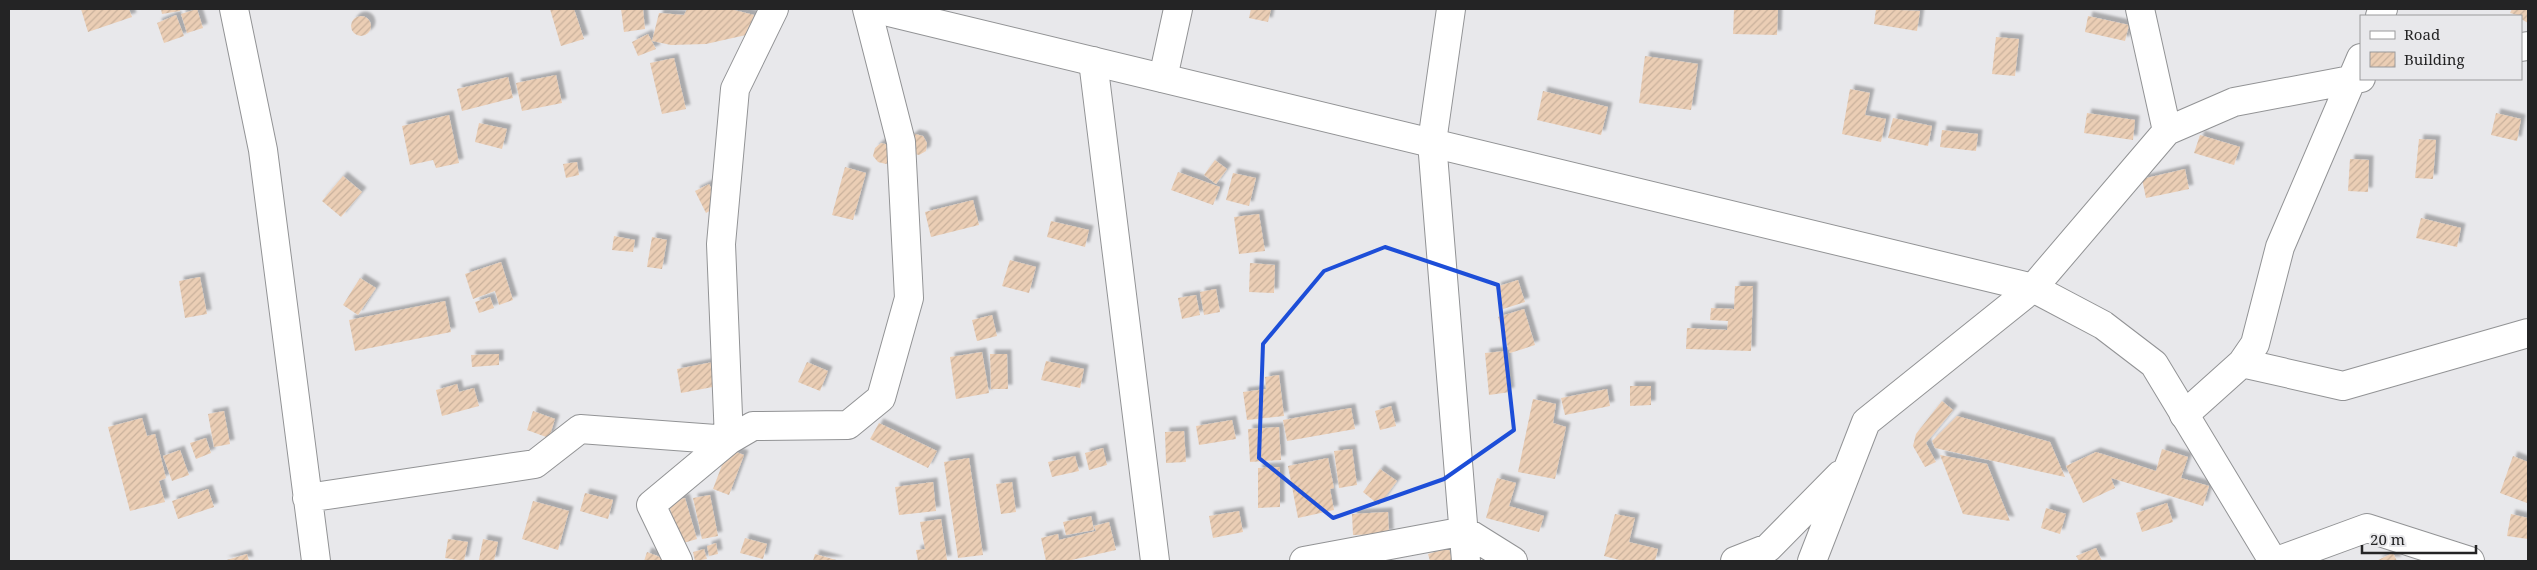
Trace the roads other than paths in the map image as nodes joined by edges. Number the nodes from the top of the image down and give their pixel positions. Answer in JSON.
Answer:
{"nodes":[{"id":1,"x":234,"y":9,"type":"edge"},
{"id":2,"x":774,"y":9,"type":"edge"},
{"id":3,"x":867,"y":9,"type":"edge"},
{"id":4,"x":876,"y":9,"type":"edge"},
{"id":5,"x":1178,"y":9,"type":"edge"},
{"id":6,"x":1451,"y":9,"type":"edge"},
{"id":7,"x":2140,"y":9,"type":"edge"},
{"id":8,"x":939,"y":16,"type":"edge"},
{"id":9,"x":1093,"y":61,"type":"junction"},
{"id":10,"x":2357,"y":72,"type":"edge"},
{"id":11,"x":1163,"y":78,"type":"junction"},
{"id":12,"x":2166,"y":131,"type":"junction"},
{"id":13,"x":1432,"y":142,"type":"junction"},
{"id":14,"x":2033,"y":288,"type":"junction"},
{"id":15,"x":2528,"y":333,"type":"edge"},
{"id":16,"x":2242,"y":363,"type":"junction"},
{"id":17,"x":2184,"y":414,"type":"junction"},
{"id":18,"x":729,"y":440,"type":"junction"},
{"id":19,"x":1848,"y":466,"type":"junction"},
{"id":20,"x":308,"y":498,"type":"junction"},
{"id":21,"x":1465,"y":531,"type":"junction"},
{"id":22,"x":316,"y":561,"type":"edge"},
{"id":23,"x":678,"y":561,"type":"edge"},
{"id":24,"x":1155,"y":561,"type":"edge"},
{"id":25,"x":1304,"y":561,"type":"edge"},
{"id":26,"x":1466,"y":561,"type":"edge"},
{"id":27,"x":1513,"y":561,"type":"edge"},
{"id":28,"x":1735,"y":561,"type":"edge"},
{"id":29,"x":1812,"y":561,"type":"edge"},
{"id":30,"x":2275,"y":561,"type":"edge"},
{"id":31,"x":2470,"y":561,"type":"edge"}],
"edges":[{"from":1,"to":20,"type":"street"},
{"from":2,"to":18,"type":"street"},
{"from":3,"to":18,"type":"street"},
{"from":4,"to":8,"type":"street"},
{"from":5,"to":11,"type":"street"},
{"from":6,"to":13,"type":"street"},
{"from":7,"to":12,"type":"street"},
{"from":8,"to":9,"type":"street"},
{"from":9,"to":11,"type":"street"},
{"from":9,"to":24,"type":"street"},
{"from":10,"to":12,"type":"street"},
{"from":10,"to":16,"type":"street"},
{"from":11,"to":13,"type":"street"},
{"from":12,"to":14,"type":"street"},
{"from":13,"to":14,"type":"street"},
{"from":13,"to":21,"type":"street"},
{"from":14,"to":17,"type":"street"},
{"from":14,"to":19,"type":"street"},
{"from":15,"to":16,"type":"street"},
{"from":16,"to":17,"type":"street"},
{"from":17,"to":30,"type":"street"},
{"from":18,"to":20,"type":"street"},
{"from":18,"to":23,"type":"street"},
{"from":19,"to":28,"type":"street"},
{"from":19,"to":29,"type":"street"},
{"from":20,"to":22,"type":"street"},
{"from":21,"to":25,"type":"street"},
{"from":21,"to":26,"type":"street"},
{"from":21,"to":27,"type":"street"},
{"from":30,"to":31,"type":"street"}]}
